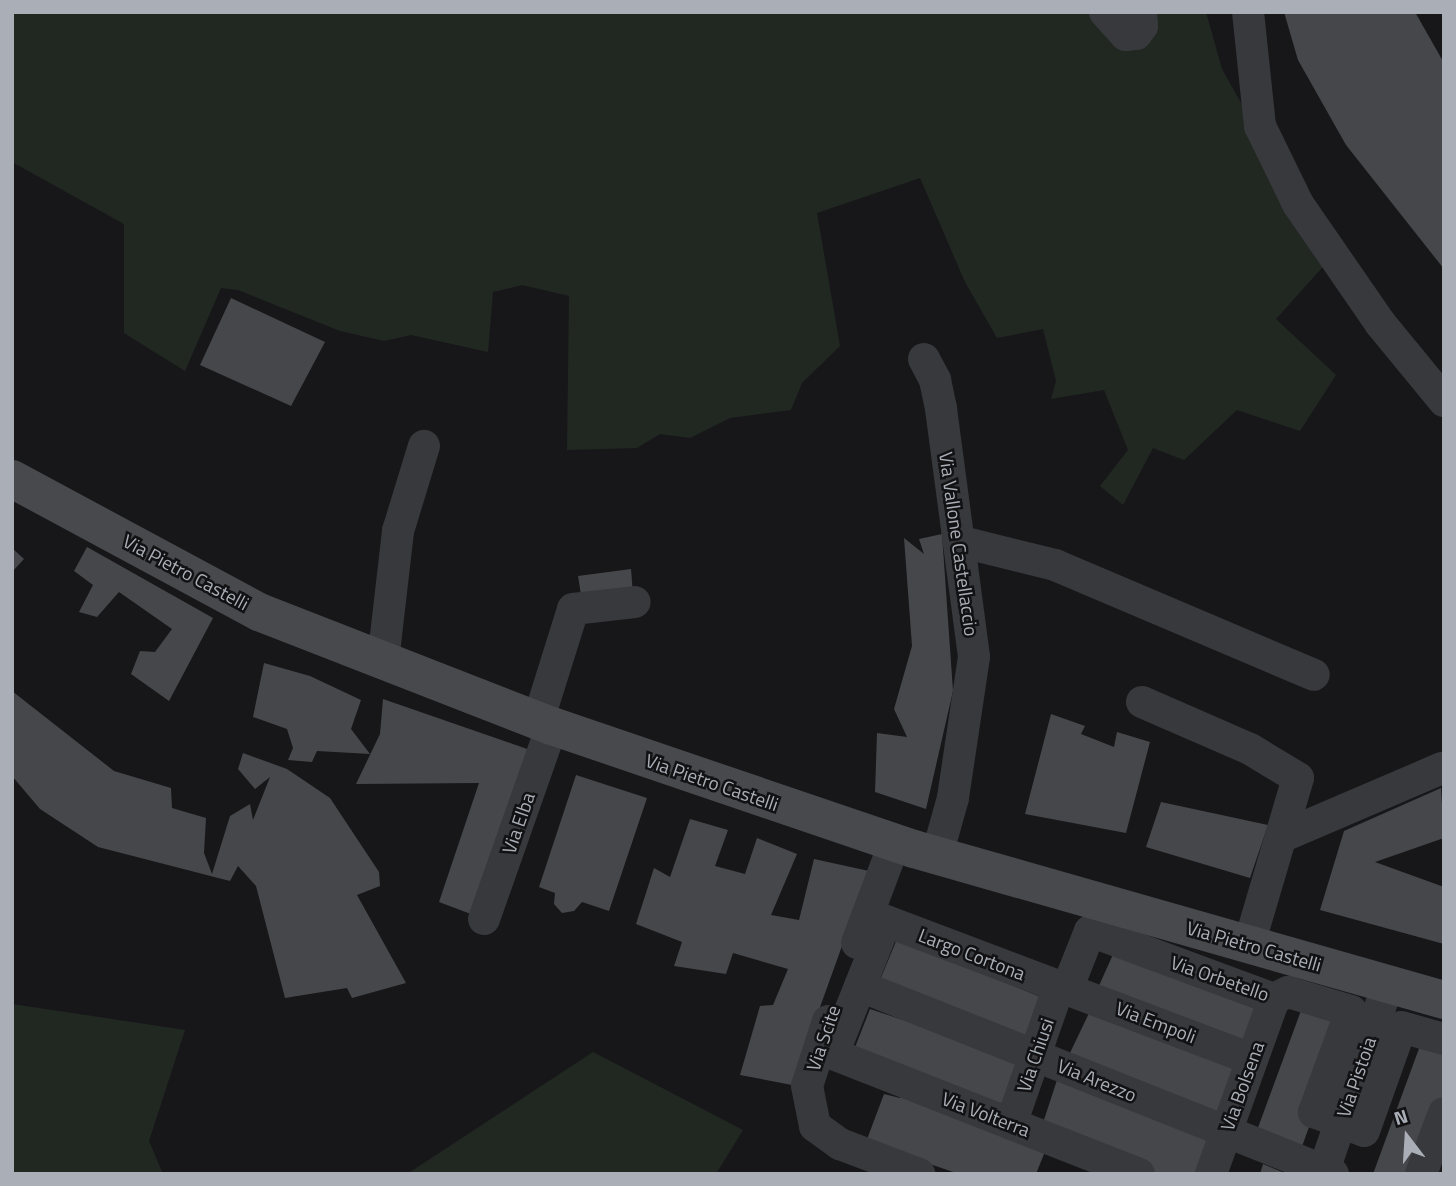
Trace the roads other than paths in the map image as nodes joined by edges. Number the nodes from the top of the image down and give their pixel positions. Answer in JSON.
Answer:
{"nodes":[{"id":1,"x":1105,"y":12,"type":"edge"},
{"id":2,"x":1141,"y":12,"type":"edge"},
{"id":3,"x":1248,"y":12,"type":"edge"},
{"id":4,"x":925,"y":359,"type":"dead end"},
{"id":5,"x":1444,"y":401,"type":"edge"},
{"id":6,"x":424,"y":446,"type":"dead end"},
{"id":7,"x":12,"y":479,"type":"edge"},
{"id":8,"x":962,"y":542,"type":"junction"},
{"id":9,"x":635,"y":602,"type":"dead end"},
{"id":10,"x":383,"y":661,"type":"junction"},
{"id":11,"x":1314,"y":675,"type":"dead end"},
{"id":12,"x":1142,"y":702,"type":"dead end"},
{"id":13,"x":545,"y":724,"type":"junction"},
{"id":14,"x":1442,"y":768,"type":"edge"},
{"id":15,"x":1281,"y":837,"type":"junction"},
{"id":16,"x":895,"y":842,"type":"junction"},
{"id":17,"x":937,"y":855,"type":"junction"},
{"id":18,"x":484,"y":919,"type":"dead end"},
{"id":19,"x":1090,"y":931,"type":"joint"},
{"id":20,"x":1249,"y":945,"type":"junction"},
{"id":21,"x":1388,"y":984,"type":"junction"},
{"id":22,"x":860,"y":986,"type":"junction"},
{"id":23,"x":1063,"y":988,"type":"junction"},
{"id":24,"x":1274,"y":999,"type":"junction"},
{"id":25,"x":1444,"y":1000,"type":"edge"},
{"id":26,"x":1444,"y":1039,"type":"edge"},
{"id":27,"x":1035,"y":1055,"type":"junction"},
{"id":28,"x":1252,"y":1059,"type":"junction"},
{"id":29,"x":1444,"y":1113,"type":"edge"},
{"id":30,"x":1340,"y":1122,"type":"junction"},
{"id":31,"x":1011,"y":1124,"type":"junction"},
{"id":32,"x":1226,"y":1131,"type":"junction"},
{"id":33,"x":1328,"y":1172,"type":"edge"},
{"id":34,"x":919,"y":1174,"type":"edge"},
{"id":35,"x":1139,"y":1174,"type":"edge"},
{"id":36,"x":1211,"y":1174,"type":"edge"},
{"id":37,"x":1421,"y":1174,"type":"edge"}],
"edges":[{"from":1,"to":2,"type":"street"},
{"from":3,"to":5,"type":"street"},
{"from":4,"to":8,"type":"street","name":"Via Vallone Castellaccio"},
{"from":6,"to":10,"type":"street"},
{"from":7,"to":10,"type":"street","name":"Via Pietro Castelli"},
{"from":8,"to":11,"type":"street"},
{"from":8,"to":17,"type":"street","name":"Via Vallone Castellaccio"},
{"from":9,"to":13,"type":"street","name":"Via Elba"},
{"from":10,"to":13,"type":"street","name":"Via Pietro Castelli"},
{"from":12,"to":15,"type":"street"},
{"from":13,"to":16,"type":"street","name":"Via Pietro Castelli"},
{"from":13,"to":18,"type":"street","name":"Via Elba"},
{"from":14,"to":15,"type":"street"},
{"from":15,"to":20,"type":"street"},
{"from":16,"to":17,"type":"street","name":"Via Pietro Castelli"},
{"from":16,"to":34,"type":"street","name":"Via Scite"},
{"from":17,"to":20,"type":"street","name":"Via Pietro Castelli"},
{"from":19,"to":23,"type":"street","name":"Via Chiusi"},
{"from":19,"to":24,"type":"street","name":"Via Orbetello"},
{"from":20,"to":21,"type":"street","name":"Via Pietro Castelli"},
{"from":21,"to":25,"type":"street","name":"Via Pietro Castelli"},
{"from":21,"to":30,"type":"street","name":"Via Pistoia"},
{"from":22,"to":23,"type":"street","name":"Largo Cortona"},
{"from":22,"to":27,"type":"street","name":"Via Arezzo"},
{"from":22,"to":31,"type":"street","name":"Via Volterra"},
{"from":23,"to":27,"type":"street","name":"Via Chiusi"},
{"from":23,"to":28,"type":"street","name":"Via Empoli"},
{"from":24,"to":28,"type":"street","name":"Via Bolsena"},
{"from":24,"to":30,"type":"street","name":"Via Orbetello"},
{"from":26,"to":30,"type":"street"},
{"from":27,"to":31,"type":"street","name":"Via Chiusi"},
{"from":27,"to":32,"type":"street","name":"Via Arezzo"},
{"from":28,"to":32,"type":"street","name":"Via Bolsena"},
{"from":29,"to":37,"type":"street"},
{"from":30,"to":33,"type":"street","name":"Via Pistoia"},
{"from":31,"to":35,"type":"street","name":"Via Volterra"},
{"from":32,"to":33,"type":"street","name":"Via Arezzo"},
{"from":32,"to":36,"type":"street","name":"Via Bolsena"}]}
